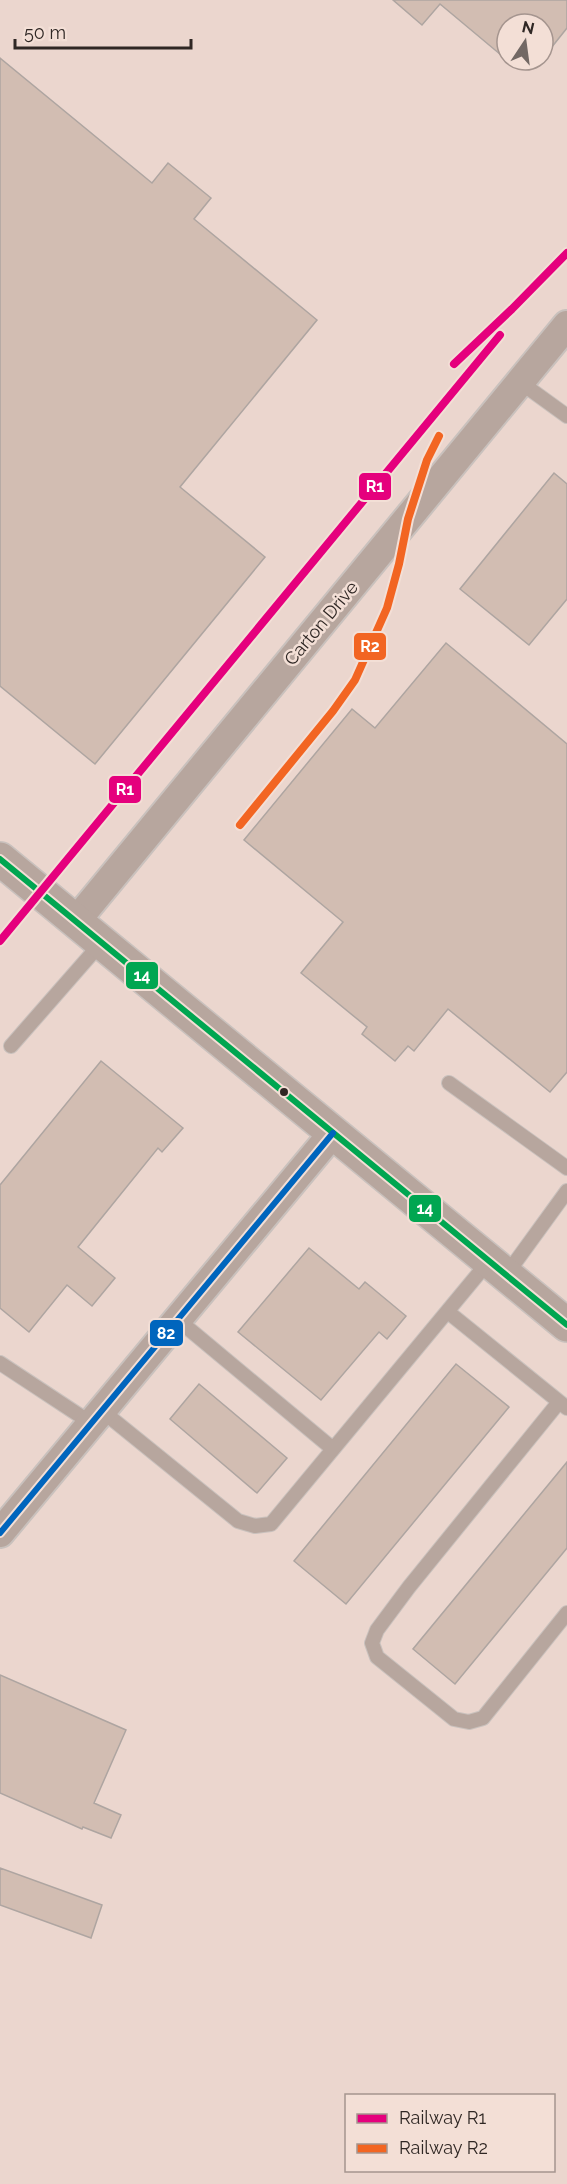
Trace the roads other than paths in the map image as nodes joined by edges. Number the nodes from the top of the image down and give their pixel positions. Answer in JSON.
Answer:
{"nodes":[{"id":1,"x":567,"y":325,"type":"edge"},
{"id":2,"x":520,"y":382,"type":"junction"},
{"id":3,"x":567,"y":416,"type":"edge"},
{"id":4,"x":0,"y":859,"type":"edge"},
{"id":5,"x":76,"y":921,"type":"junction"},
{"id":6,"x":102,"y":942,"type":"junction"},
{"id":7,"x":11,"y":1046,"type":"dead end"},
{"id":8,"x":449,"y":1083,"type":"dead end"},
{"id":9,"x":333,"y":1133,"type":"junction"},
{"id":10,"x":567,"y":1168,"type":"edge"},
{"id":11,"x":567,"y":1191,"type":"edge"},
{"id":12,"x":498,"y":1268,"type":"junction"},
{"id":13,"x":448,"y":1312,"type":"junction"},
{"id":14,"x":177,"y":1319,"type":"junction"},
{"id":15,"x":567,"y":1325,"type":"edge"},
{"id":16,"x":0,"y":1363,"type":"edge"},
{"id":17,"x":563,"y":1405,"type":"edge"},
{"id":18,"x":96,"y":1417,"type":"junction"},
{"id":19,"x":333,"y":1449,"type":"junction"},
{"id":20,"x":0,"y":1533,"type":"edge"},
{"id":21,"x":567,"y":1613,"type":"edge"}],
"edges":[{"from":1,"to":2,"type":"street","name":"Carton Drive"},
{"from":2,"to":3,"type":"lane"},
{"from":2,"to":5,"type":"street","name":"Carton Drive"},
{"from":4,"to":5,"type":"street"},
{"from":5,"to":6,"type":"street"},
{"from":6,"to":7,"type":"lane"},
{"from":6,"to":9,"type":"street"},
{"from":8,"to":10,"type":"lane"},
{"from":9,"to":12,"type":"street"},
{"from":9,"to":14,"type":"street"},
{"from":11,"to":12,"type":"lane"},
{"from":12,"to":13,"type":"lane"},
{"from":12,"to":15,"type":"street"},
{"from":13,"to":17,"type":"lane"},
{"from":13,"to":19,"type":"lane"},
{"from":14,"to":18,"type":"street"},
{"from":14,"to":19,"type":"lane"},
{"from":16,"to":18,"type":"lane"},
{"from":17,"to":21,"type":"lane"},
{"from":18,"to":19,"type":"lane"},
{"from":18,"to":20,"type":"street"}]}
